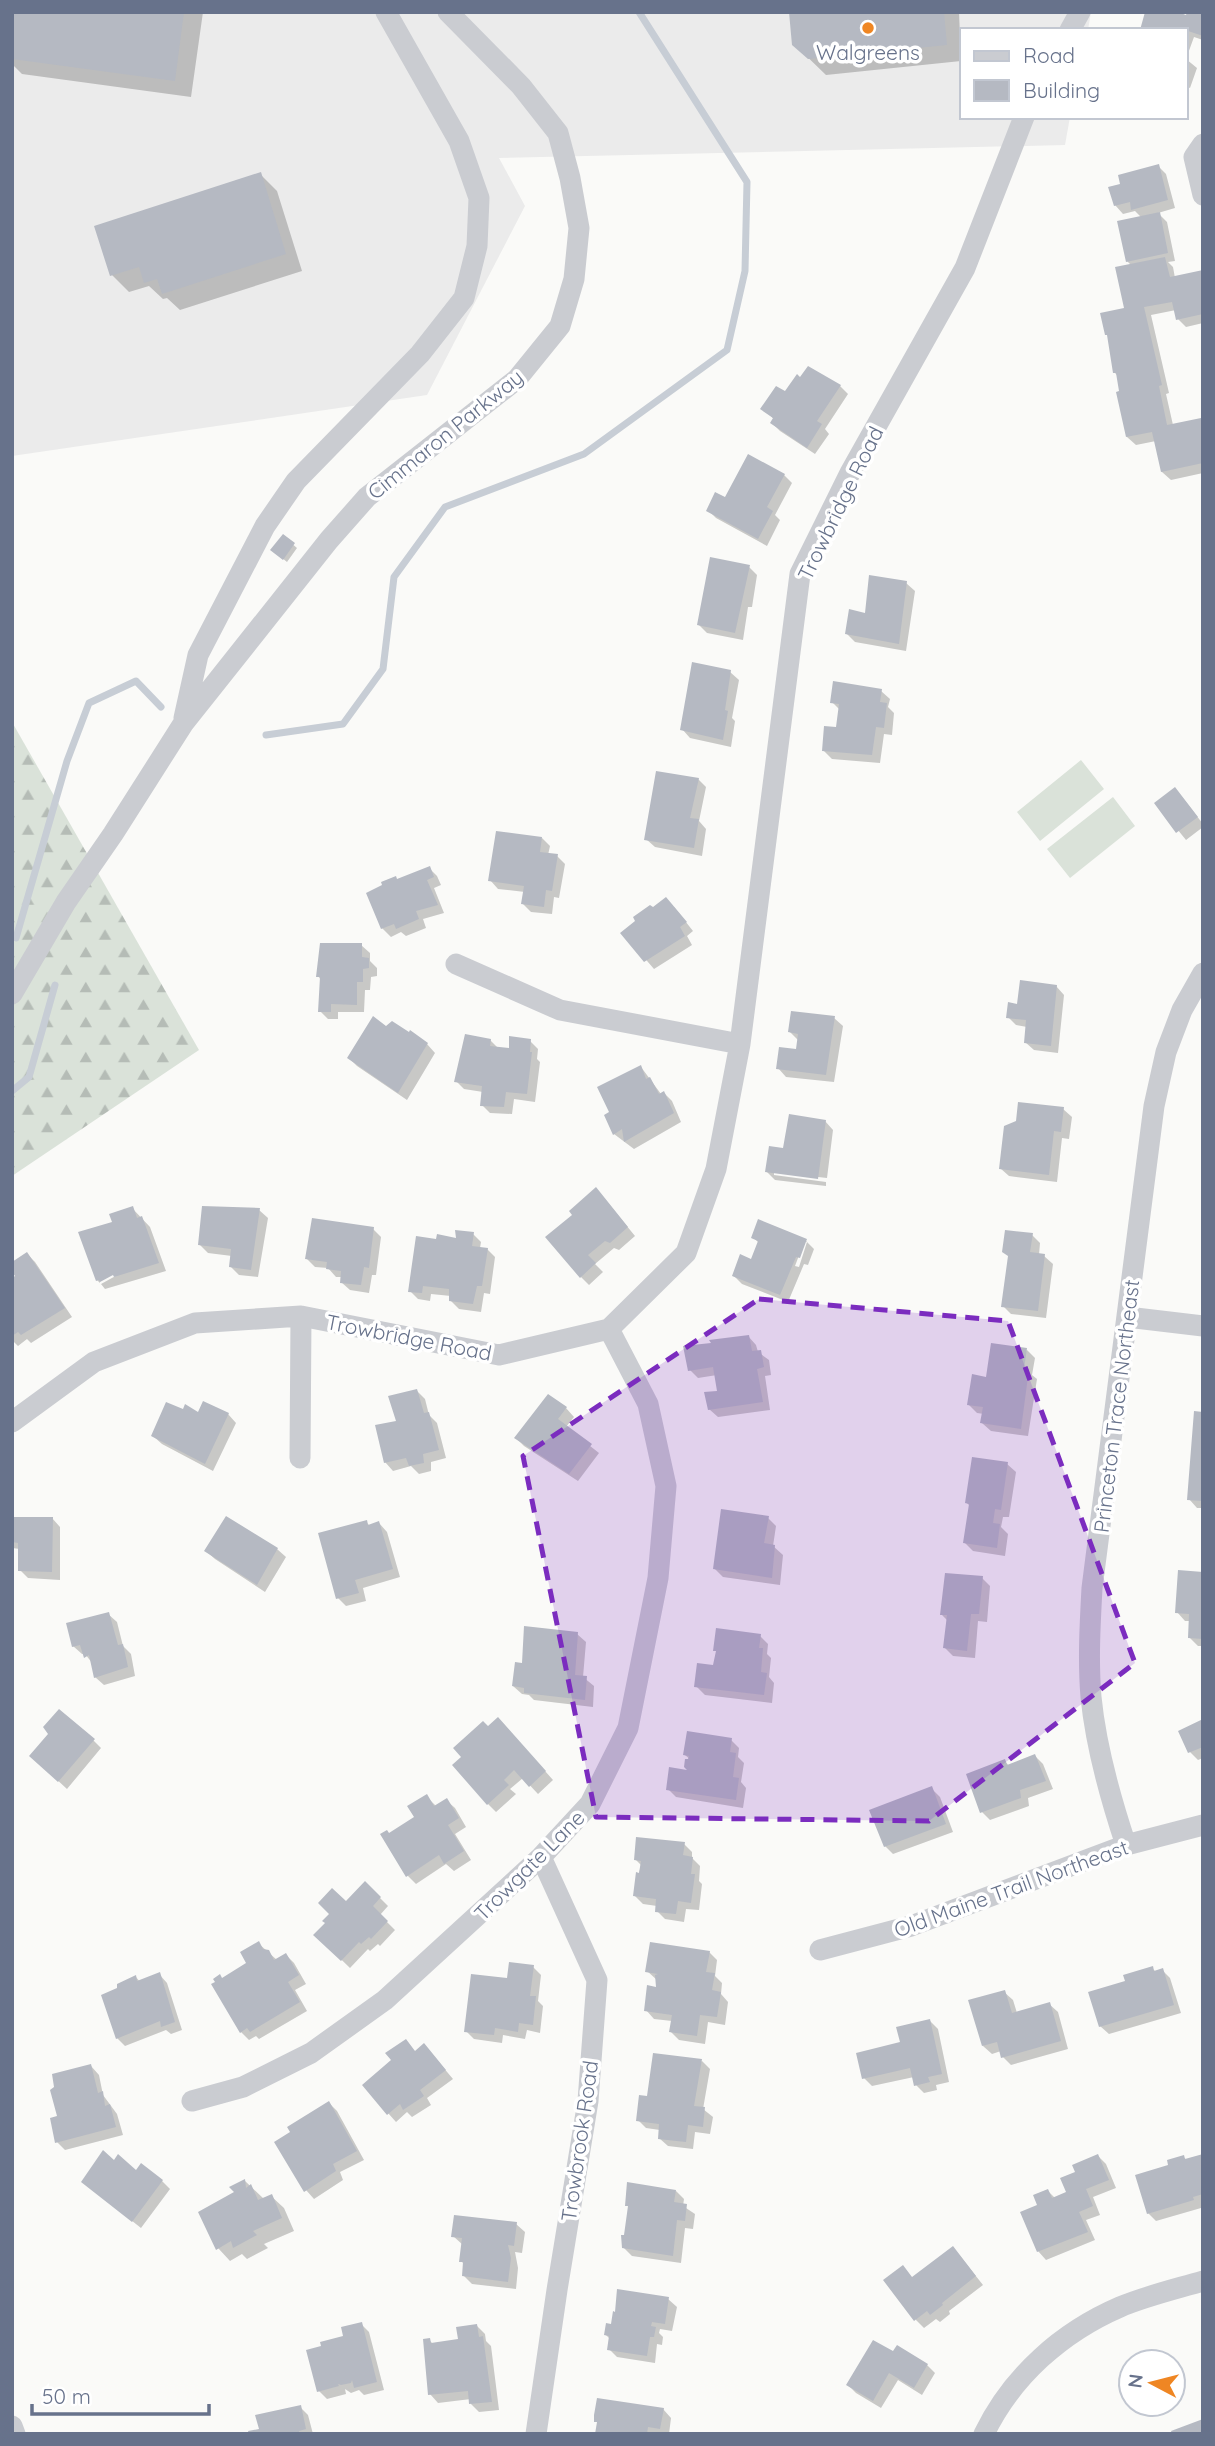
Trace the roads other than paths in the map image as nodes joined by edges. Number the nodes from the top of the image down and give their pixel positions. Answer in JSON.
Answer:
{"nodes":[{"id":1,"x":386,"y":12,"type":"edge"},
{"id":2,"x":449,"y":12,"type":"edge"},
{"id":3,"x":1080,"y":12,"type":"edge"},
{"id":4,"x":1071,"y":28,"type":"edge"},
{"id":5,"x":1023,"y":119,"type":"edge"},
{"id":6,"x":1203,"y":144,"type":"edge"},
{"id":7,"x":1203,"y":195,"type":"edge"},
{"id":8,"x":183,"y":724,"type":"junction"},
{"id":9,"x":456,"y":964,"type":"dead end"},
{"id":10,"x":1203,"y":973,"type":"edge"},
{"id":11,"x":12,"y":994,"type":"edge"},
{"id":12,"x":740,"y":1044,"type":"junction"},
{"id":13,"x":301,"y":1316,"type":"junction"},
{"id":14,"x":1127,"y":1317,"type":"junction"},
{"id":15,"x":1203,"y":1326,"type":"edge"},
{"id":16,"x":609,"y":1329,"type":"junction"},
{"id":17,"x":12,"y":1422,"type":"edge"},
{"id":18,"x":300,"y":1458,"type":"dead end"},
{"id":19,"x":1203,"y":1825,"type":"edge"},
{"id":20,"x":1126,"y":1845,"type":"junction"},
{"id":21,"x":541,"y":1857,"type":"junction"},
{"id":22,"x":820,"y":1950,"type":"dead end"},
{"id":23,"x":192,"y":2101,"type":"dead end"},
{"id":24,"x":1203,"y":2281,"type":"edge"},
{"id":25,"x":12,"y":2427,"type":"edge"},
{"id":26,"x":15,"y":2434,"type":"edge"},
{"id":27,"x":536,"y":2434,"type":"edge"},
{"id":28,"x":984,"y":2434,"type":"edge"}],
"edges":[{"from":1,"to":8,"type":"street","name":"Cimmaron Parkway"},
{"from":2,"to":8,"type":"street","name":"Cimmaron Parkway"},
{"from":3,"to":4,"type":"street"},
{"from":5,"to":12,"type":"street","name":"Trowbridge Road"},
{"from":6,"to":7,"type":"street"},
{"from":8,"to":11,"type":"street","name":"Cimmaron Parkway"},
{"from":9,"to":12,"type":"street"},
{"from":10,"to":14,"type":"street","name":"Princeton Trace Northeast"},
{"from":12,"to":16,"type":"street","name":"Trowbridge Road"},
{"from":13,"to":16,"type":"street","name":"Trowbridge Road"},
{"from":13,"to":17,"type":"street","name":"Trowbridge Road"},
{"from":13,"to":18,"type":"street","name":"Trowbridge Road"},
{"from":14,"to":15,"type":"street"},
{"from":14,"to":20,"type":"street","name":"Princeton Trace Northeast"},
{"from":16,"to":21,"type":"street","name":"Trowgate Lane"},
{"from":19,"to":20,"type":"street","name":"Old Maine Trail Northeast"},
{"from":20,"to":22,"type":"street","name":"Old Maine Trail Northeast"},
{"from":21,"to":23,"type":"street","name":"Trowgate Lane"},
{"from":21,"to":27,"type":"street","name":"Trowbrook Road"},
{"from":24,"to":28,"type":"street"},
{"from":25,"to":26,"type":"street"}]}
